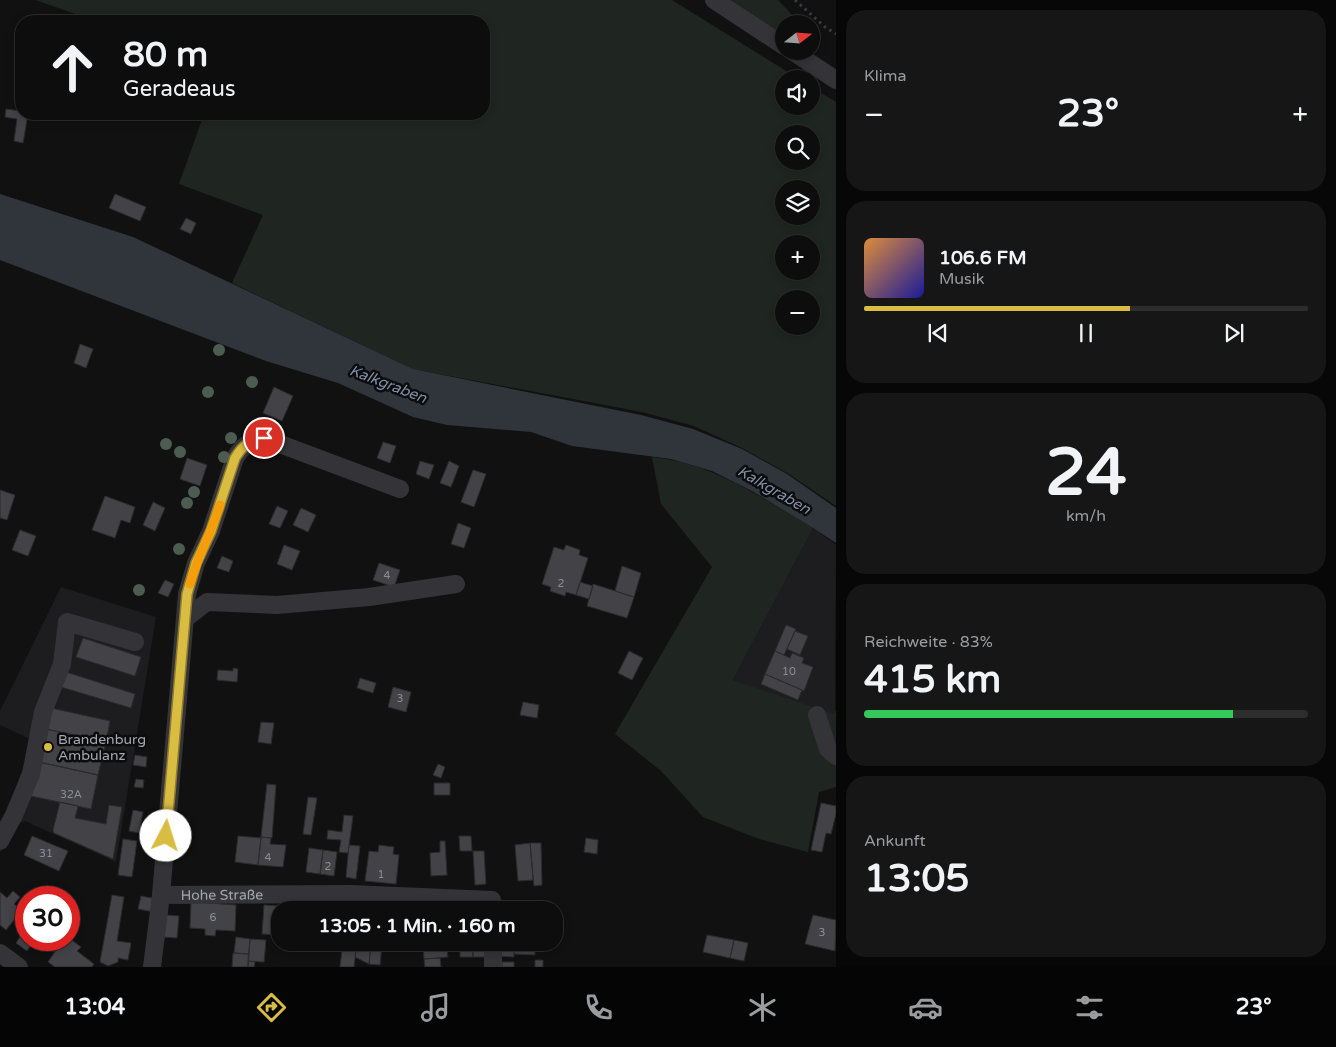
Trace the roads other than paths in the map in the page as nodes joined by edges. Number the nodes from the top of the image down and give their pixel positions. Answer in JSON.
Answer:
{"nodes":[{"id":1,"x":714,"y":0,"type":"edge"},
{"id":2,"x":775,"y":40,"type":"edge"},
{"id":3,"x":806,"y":60,"type":"edge"},
{"id":4,"x":836,"y":80,"type":"edge"},
{"id":5,"x":400,"y":489,"type":"dead end"},
{"id":6,"x":456,"y":584,"type":"dead end"},
{"id":7,"x":185,"y":619,"type":"junction"},
{"id":8,"x":135,"y":642,"type":"dead end"},
{"id":9,"x":817,"y":715,"type":"dead end"},
{"id":10,"x":836,"y":756,"type":"edge"},
{"id":11,"x":0,"y":841,"type":"edge"},
{"id":12,"x":162,"y":895,"type":"junction"},
{"id":13,"x":440,"y":901,"type":"edge"},
{"id":14,"x":493,"y":951,"type":"edge"},
{"id":15,"x":0,"y":954,"type":"edge"},
{"id":16,"x":19,"y":967,"type":"edge"},
{"id":17,"x":152,"y":967,"type":"edge"},
{"id":18,"x":493,"y":967,"type":"edge"}],
"edges":[{"from":1,"to":2,"type":"street"},
{"from":3,"to":4,"type":"street"},
{"from":5,"to":7,"type":"street"},
{"from":6,"to":7,"type":"street"},
{"from":7,"to":12,"type":"street"},
{"from":8,"to":11,"type":"street"},
{"from":9,"to":10,"type":"street"},
{"from":12,"to":13,"type":"street","name":"Hohe Straße"},
{"from":12,"to":17,"type":"street"},
{"from":14,"to":18,"type":"street"},
{"from":15,"to":16,"type":"street"}]}
